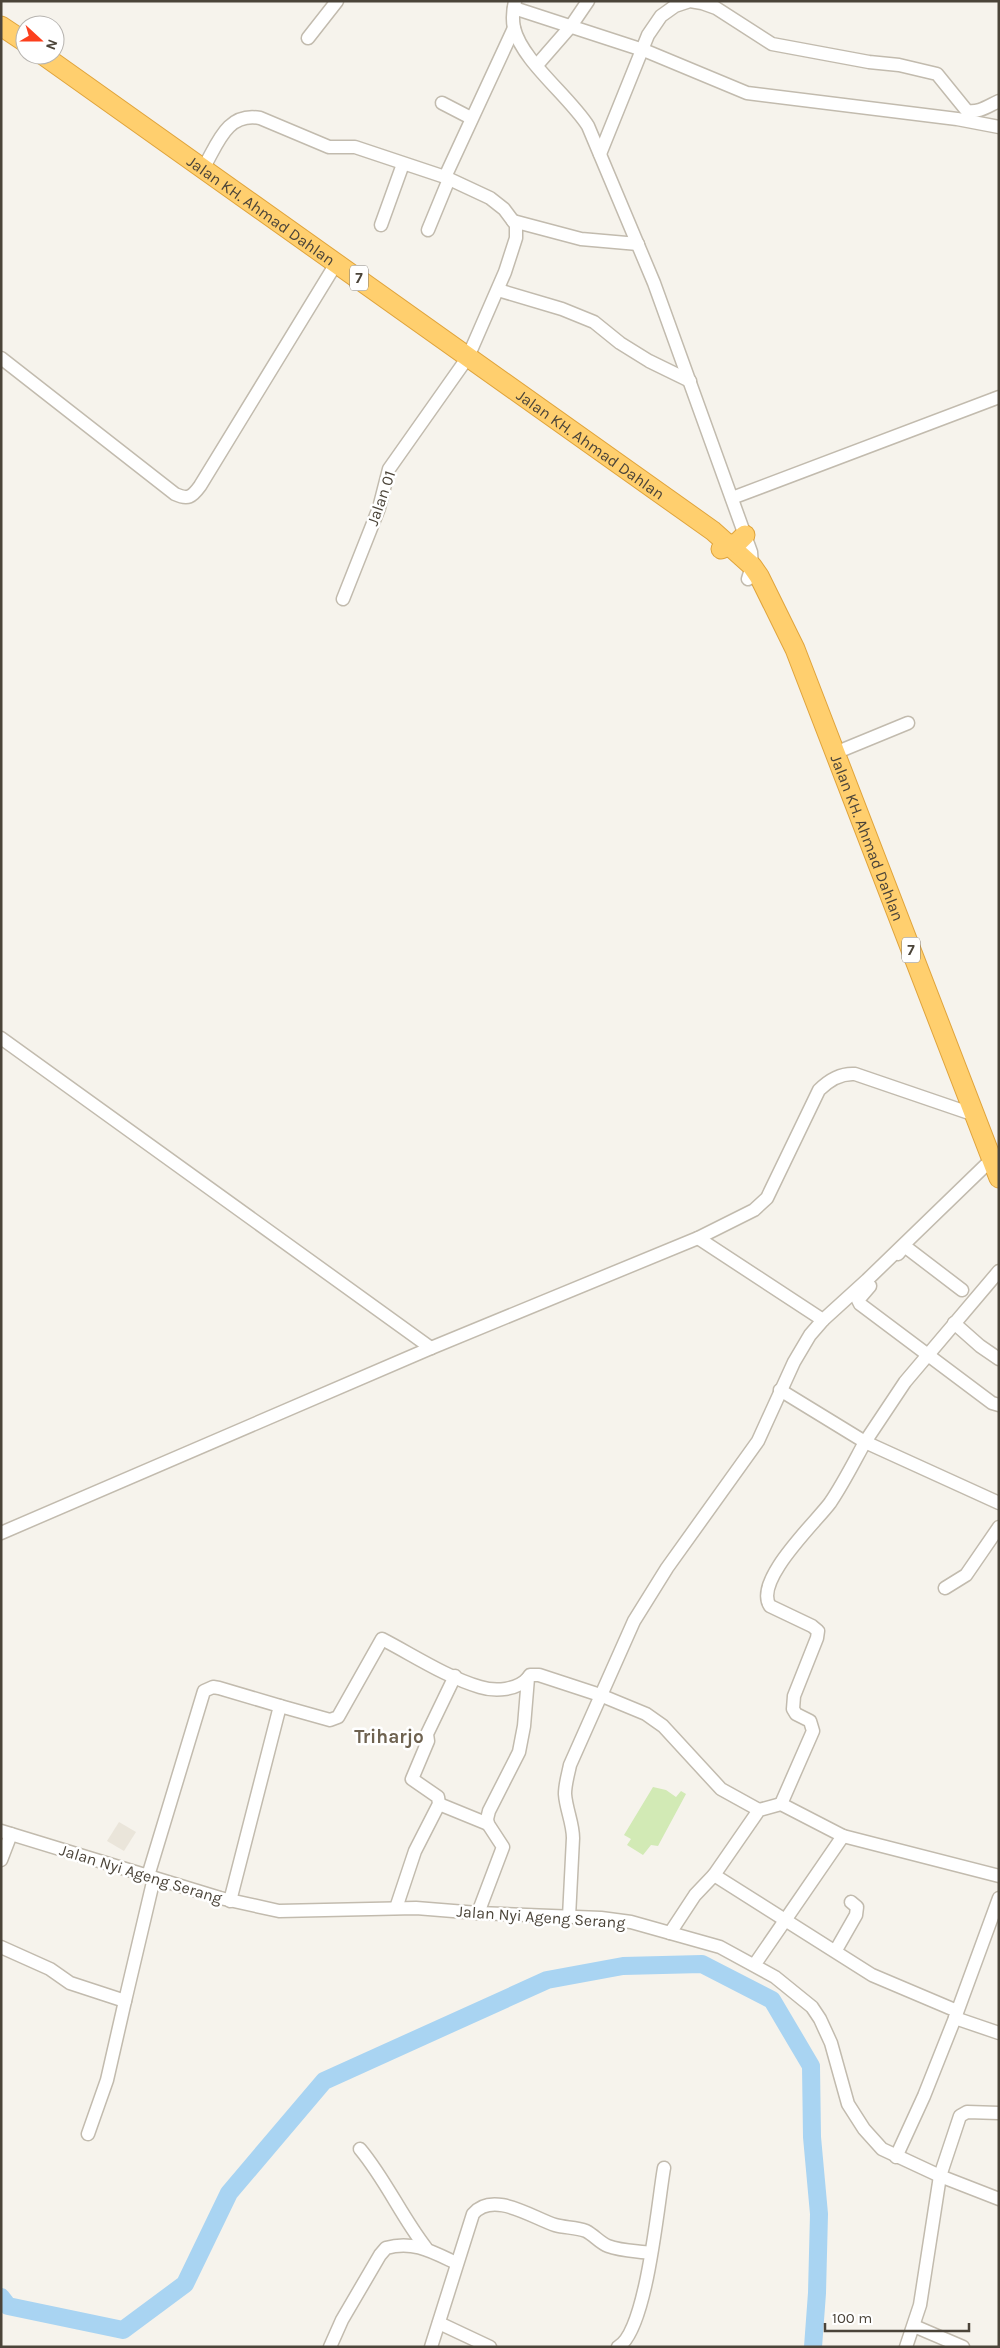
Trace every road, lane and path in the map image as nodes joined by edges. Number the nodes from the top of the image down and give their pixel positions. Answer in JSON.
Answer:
{"nodes":[{"id":1,"x":337,"y":1,"type":"edge"},
{"id":2,"x":588,"y":1,"type":"edge"},
{"id":3,"x":514,"y":5,"type":"edge"},
{"id":4,"x":1,"y":26,"type":"edge"},
{"id":5,"x":571,"y":26,"type":"junction"},
{"id":6,"x":514,"y":28,"type":"junction"},
{"id":7,"x":15,"y":35,"type":"edge"},
{"id":8,"x":308,"y":38,"type":"dead end"},
{"id":9,"x":641,"y":49,"type":"junction"},
{"id":10,"x":537,"y":64,"type":"junction"},
{"id":11,"x":57,"y":65,"type":"edge"},
{"id":12,"x":999,"y":102,"type":"edge"},
{"id":13,"x":442,"y":104,"type":"dead end"},
{"id":14,"x":471,"y":118,"type":"junction"},
{"id":15,"x":999,"y":127,"type":"edge"},
{"id":16,"x":600,"y":154,"type":"junction"},
{"id":17,"x":403,"y":164,"type":"junction"},
{"id":18,"x":204,"y":167,"type":"junction"},
{"id":19,"x":447,"y":178,"type":"junction"},
{"id":20,"x":513,"y":221,"type":"junction"},
{"id":21,"x":381,"y":225,"type":"dead end"},
{"id":22,"x":428,"y":230,"type":"dead end"},
{"id":23,"x":638,"y":244,"type":"junction"},
{"id":24,"x":337,"y":262,"type":"junction"},
{"id":25,"x":498,"y":290,"type":"junction"},
{"id":26,"x":468,"y":357,"type":"junction"},
{"id":27,"x":1,"y":358,"type":"edge"},
{"id":28,"x":690,"y":381,"type":"junction"},
{"id":29,"x":999,"y":397,"type":"edge"},
{"id":30,"x":732,"y":498,"type":"junction"},
{"id":31,"x":731,"y":543,"type":"junction"},
{"id":32,"x":750,"y":572,"type":"junction"},
{"id":33,"x":343,"y":599,"type":"dead end"},
{"id":34,"x":908,"y":722,"type":"dead end"},
{"id":35,"x":837,"y":751,"type":"junction"},
{"id":36,"x":1,"y":1038,"type":"edge"},
{"id":37,"x":975,"y":1115,"type":"junction"},
{"id":38,"x":992,"y":1159,"type":"junction"},
{"id":39,"x":999,"y":1178,"type":"edge"},
{"id":40,"x":698,"y":1238,"type":"junction"},
{"id":41,"x":999,"y":1271,"type":"edge"},
{"id":42,"x":962,"y":1290,"type":"dead end"},
{"id":43,"x":822,"y":1320,"type":"junction"},
{"id":44,"x":954,"y":1323,"type":"junction"},
{"id":45,"x":431,"y":1348,"type":"junction"},
{"id":46,"x":928,"y":1354,"type":"junction"},
{"id":47,"x":999,"y":1359,"type":"edge"},
{"id":48,"x":780,"y":1390,"type":"junction"},
{"id":49,"x":999,"y":1405,"type":"edge"},
{"id":50,"x":864,"y":1442,"type":"junction"},
{"id":51,"x":999,"y":1503,"type":"edge"},
{"id":52,"x":999,"y":1527,"type":"edge"},
{"id":53,"x":1,"y":1533,"type":"edge"},
{"id":54,"x":944,"y":1588,"type":"dead end"},
{"id":55,"x":454,"y":1676,"type":"junction"},
{"id":56,"x":528,"y":1678,"type":"junction"},
{"id":57,"x":600,"y":1695,"type":"junction"},
{"id":58,"x":280,"y":1706,"type":"junction"},
{"id":59,"x":439,"y":1804,"type":"junction"},
{"id":60,"x":781,"y":1804,"type":"junction"},
{"id":61,"x":759,"y":1810,"type":"junction"},
{"id":62,"x":488,"y":1824,"type":"junction"},
{"id":63,"x":6,"y":1832,"type":"edge"},
{"id":64,"x":843,"y":1836,"type":"junction"},
{"id":65,"x":1,"y":1860,"type":"edge"},
{"id":66,"x":714,"y":1874,"type":"junction"},
{"id":67,"x":999,"y":1876,"type":"edge"},
{"id":68,"x":151,"y":1877,"type":"junction"},
{"id":69,"x":999,"y":1898,"type":"edge"},
{"id":70,"x":230,"y":1901,"type":"junction"},
{"id":71,"x":851,"y":1902,"type":"dead end"},
{"id":72,"x":396,"y":1908,"type":"junction"},
{"id":73,"x":478,"y":1913,"type":"junction"},
{"id":74,"x":569,"y":1917,"type":"junction"},
{"id":75,"x":787,"y":1919,"type":"junction"},
{"id":76,"x":670,"y":1933,"type":"junction"},
{"id":77,"x":1,"y":1947,"type":"edge"},
{"id":78,"x":836,"y":1950,"type":"junction"},
{"id":79,"x":755,"y":1964,"type":"junction"},
{"id":80,"x":125,"y":2001,"type":"junction"},
{"id":81,"x":956,"y":2015,"type":"junction"},
{"id":82,"x":999,"y":2033,"type":"edge"},
{"id":83,"x":999,"y":2113,"type":"edge"},
{"id":84,"x":88,"y":2134,"type":"dead end"},
{"id":85,"x":360,"y":2149,"type":"dead end"},
{"id":86,"x":896,"y":2156,"type":"junction"},
{"id":87,"x":664,"y":2168,"type":"dead end"},
{"id":88,"x":940,"y":2176,"type":"junction"},
{"id":89,"x":999,"y":2199,"type":"edge"},
{"id":90,"x":426,"y":2248,"type":"junction"},
{"id":91,"x":650,"y":2253,"type":"junction"},
{"id":92,"x":456,"y":2263,"type":"junction"},
{"id":93,"x":439,"y":2323,"type":"junction"},
{"id":94,"x":914,"y":2326,"type":"junction"},
{"id":95,"x":330,"y":2347,"type":"edge"},
{"id":96,"x":431,"y":2347,"type":"edge"},
{"id":97,"x":490,"y":2347,"type":"edge"},
{"id":98,"x":618,"y":2347,"type":"edge"},
{"id":99,"x":906,"y":2347,"type":"edge"},
{"id":100,"x":963,"y":2347,"type":"edge"}],
"edges":[{"from":1,"to":8,"type":"street"},
{"from":2,"to":5,"type":"street"},
{"from":3,"to":5,"type":"street"},
{"from":3,"to":6,"type":"street"},
{"from":4,"to":7,"type":"highway"},
{"from":5,"to":9,"type":"street"},
{"from":5,"to":10,"type":"street"},
{"from":6,"to":10,"type":"street"},
{"from":6,"to":14,"type":"street"},
{"from":9,"to":12,"type":"street"},
{"from":9,"to":15,"type":"street"},
{"from":9,"to":16,"type":"street"},
{"from":10,"to":16,"type":"street"},
{"from":11,"to":18,"type":"highway","name":"Jalan KH. Ahmad Dahlan","number":"7"},
{"from":13,"to":14,"type":"street"},
{"from":14,"to":19,"type":"street"},
{"from":16,"to":23,"type":"street"},
{"from":17,"to":18,"type":"street"},
{"from":17,"to":19,"type":"street"},
{"from":17,"to":21,"type":"street"},
{"from":18,"to":24,"type":"highway","name":"Jalan KH. Ahmad Dahlan","number":"7"},
{"from":19,"to":20,"type":"street"},
{"from":19,"to":22,"type":"street"},
{"from":20,"to":23,"type":"street"},
{"from":20,"to":25,"type":"street","name":"Jalan 01"},
{"from":23,"to":28,"type":"street"},
{"from":24,"to":26,"type":"highway","name":"Jalan KH. Ahmad Dahlan","number":"7"},
{"from":24,"to":27,"type":"street"},
{"from":25,"to":26,"type":"street","name":"Jalan 01"},
{"from":25,"to":28,"type":"street"},
{"from":26,"to":31,"type":"highway","name":"Jalan KH. Ahmad Dahlan","number":"7"},
{"from":26,"to":33,"type":"street","name":"Jalan 01"},
{"from":28,"to":30,"type":"street"},
{"from":29,"to":30,"type":"street"},
{"from":30,"to":31,"type":"street"},
{"from":31,"to":32,"type":"highway","name":"Jalan KH. Ahmad Dahlan","number":"7"},
{"from":31,"to":32,"type":"street"},
{"from":32,"to":35,"type":"highway","name":"Jalan KH. Ahmad Dahlan","number":"7"},
{"from":34,"to":35,"type":"street"},
{"from":35,"to":37,"type":"highway","name":"Jalan KH. Ahmad Dahlan","number":"7"},
{"from":36,"to":45,"type":"street"},
{"from":37,"to":38,"type":"highway","name":"Jalan KH. Ahmad Dahlan","number":"7"},
{"from":37,"to":40,"type":"street"},
{"from":38,"to":39,"type":"highway","name":"Jalan KH. Ahmad Dahlan","number":"7"},
{"from":38,"to":43,"type":"street"},
{"from":40,"to":43,"type":"street"},
{"from":40,"to":45,"type":"street"},
{"from":41,"to":44,"type":"street"},
{"from":42,"to":46,"type":"street"},
{"from":43,"to":48,"type":"street"},
{"from":44,"to":46,"type":"street"},
{"from":44,"to":47,"type":"street"},
{"from":45,"to":53,"type":"street"},
{"from":46,"to":49,"type":"street"},
{"from":46,"to":50,"type":"street"},
{"from":48,"to":50,"type":"street"},
{"from":48,"to":57,"type":"street"},
{"from":50,"to":51,"type":"street"},
{"from":50,"to":60,"type":"street"},
{"from":52,"to":54,"type":"street"},
{"from":55,"to":56,"type":"street"},
{"from":55,"to":58,"type":"street"},
{"from":55,"to":59,"type":"street"},
{"from":56,"to":57,"type":"street"},
{"from":56,"to":62,"type":"street"},
{"from":57,"to":61,"type":"street"},
{"from":57,"to":74,"type":"street"},
{"from":58,"to":68,"type":"street"},
{"from":58,"to":70,"type":"street"},
{"from":59,"to":62,"type":"street"},
{"from":59,"to":72,"type":"street"},
{"from":60,"to":61,"type":"street"},
{"from":60,"to":64,"type":"street"},
{"from":61,"to":66,"type":"street"},
{"from":62,"to":73,"type":"street"},
{"from":63,"to":65,"type":"street"},
{"from":63,"to":68,"type":"street","name":"Jalan Nyi Ageng Serang"},
{"from":64,"to":67,"type":"street"},
{"from":64,"to":75,"type":"street"},
{"from":66,"to":75,"type":"street"},
{"from":66,"to":76,"type":"street"},
{"from":68,"to":70,"type":"street","name":"Jalan Nyi Ageng Serang"},
{"from":68,"to":80,"type":"street"},
{"from":69,"to":81,"type":"street"},
{"from":70,"to":72,"type":"street","name":"Jalan Nyi Ageng Serang"},
{"from":71,"to":78,"type":"street"},
{"from":72,"to":73,"type":"street","name":"Jalan Nyi Ageng Serang"},
{"from":73,"to":74,"type":"street","name":"Jalan Nyi Ageng Serang"},
{"from":74,"to":76,"type":"street","name":"Jalan Nyi Ageng Serang"},
{"from":75,"to":78,"type":"street"},
{"from":75,"to":79,"type":"street"},
{"from":76,"to":79,"type":"street","name":"Jalan Nyi Ageng Serang"},
{"from":77,"to":80,"type":"street"},
{"from":78,"to":81,"type":"street"},
{"from":79,"to":86,"type":"street","name":"Jalan Nyi Ageng Serang"},
{"from":80,"to":84,"type":"street"},
{"from":81,"to":82,"type":"street"},
{"from":81,"to":86,"type":"street"},
{"from":83,"to":88,"type":"street"},
{"from":85,"to":90,"type":"street"},
{"from":86,"to":88,"type":"street","name":"Jalan Nyi Ageng Serang"},
{"from":87,"to":91,"type":"street"},
{"from":88,"to":89,"type":"street","name":"Jalan Nyi Ageng Serang"},
{"from":88,"to":94,"type":"street"},
{"from":90,"to":92,"type":"street"},
{"from":90,"to":95,"type":"street"},
{"from":91,"to":92,"type":"street"},
{"from":91,"to":98,"type":"street"},
{"from":92,"to":93,"type":"street"},
{"from":93,"to":96,"type":"street"},
{"from":93,"to":97,"type":"street"},
{"from":94,"to":99,"type":"street"},
{"from":94,"to":100,"type":"street"}]}
